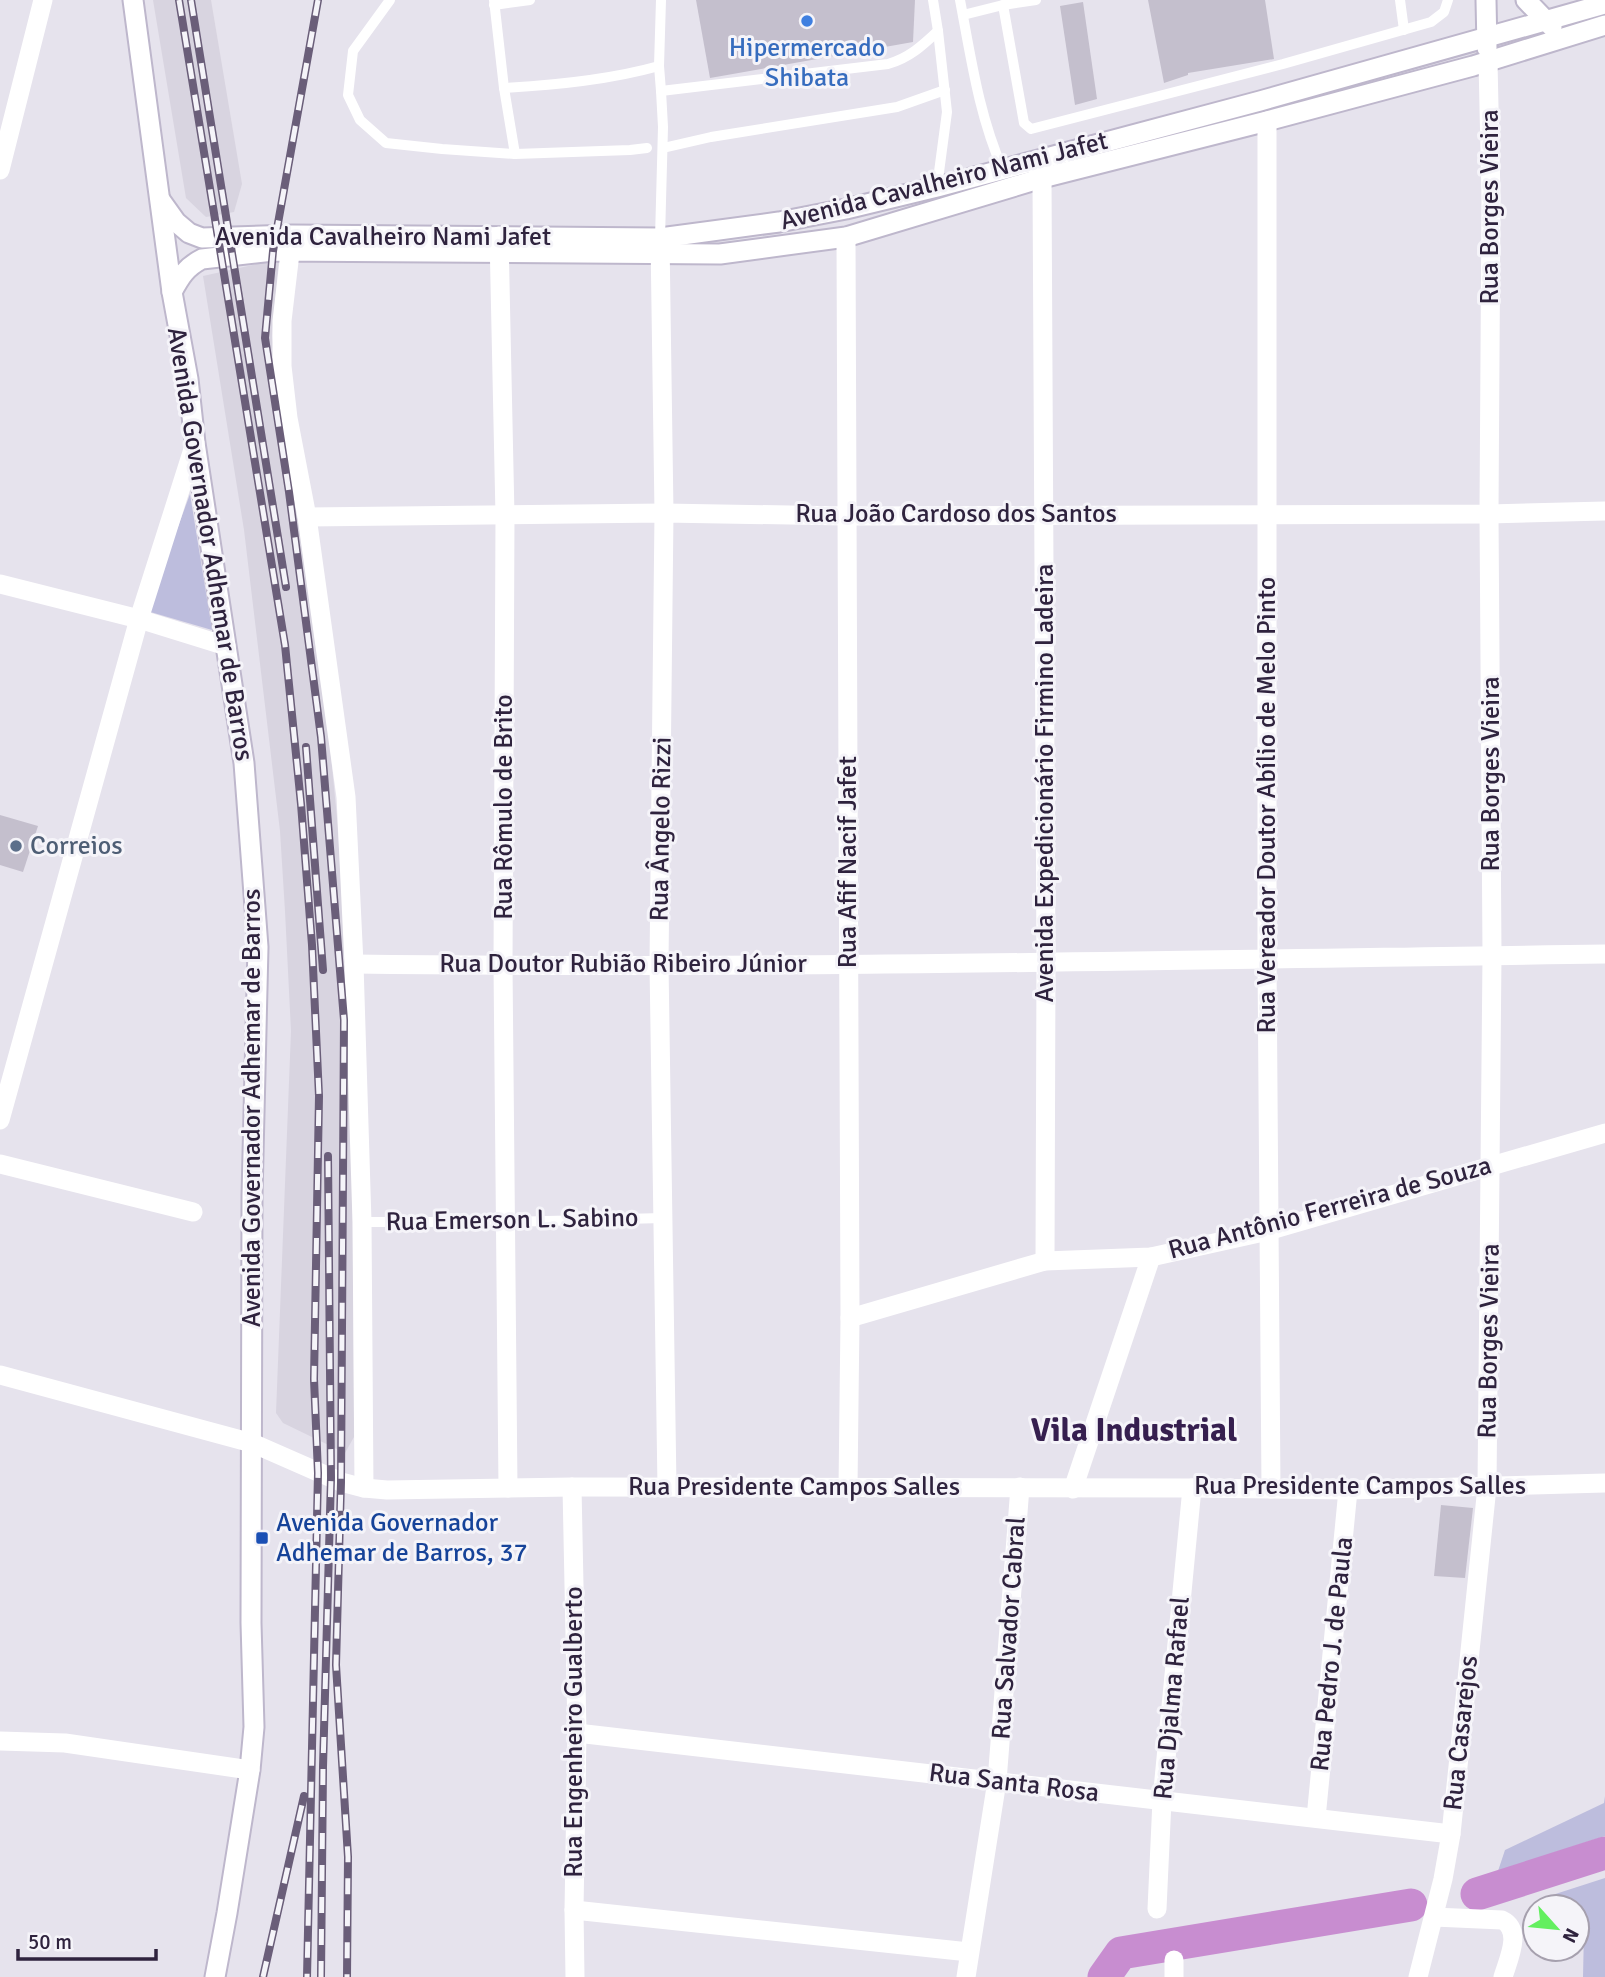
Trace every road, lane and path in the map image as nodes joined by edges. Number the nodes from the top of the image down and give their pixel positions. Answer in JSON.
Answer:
{"nodes":[{"id":1,"x":43,"y":0,"type":"edge"},
{"id":2,"x":133,"y":0,"type":"edge"},
{"id":3,"x":390,"y":0,"type":"edge"},
{"id":4,"x":530,"y":0,"type":"edge"},
{"id":5,"x":662,"y":0,"type":"edge"},
{"id":6,"x":933,"y":0,"type":"edge"},
{"id":7,"x":960,"y":0,"type":"edge"},
{"id":8,"x":1036,"y":0,"type":"edge"},
{"id":9,"x":1400,"y":0,"type":"edge"},
{"id":10,"x":1448,"y":0,"type":"edge"},
{"id":11,"x":1486,"y":0,"type":"edge"},
{"id":12,"x":1526,"y":0,"type":"edge"},
{"id":13,"x":494,"y":3,"type":"edge"},
{"id":14,"x":1605,"y":4,"type":"edge"},
{"id":15,"x":1003,"y":5,"type":"junction"},
{"id":16,"x":962,"y":15,"type":"junction"},
{"id":17,"x":1544,"y":20,"type":"junction"},
{"id":18,"x":1605,"y":26,"type":"edge"},
{"id":19,"x":1404,"y":30,"type":"junction"},
{"id":20,"x":939,"y":31,"type":"junction"},
{"id":21,"x":1486,"y":37,"type":"junction"},
{"id":22,"x":1568,"y":37,"type":"junction"},
{"id":23,"x":1488,"y":62,"type":"junction"},
{"id":24,"x":659,"y":66,"type":"junction"},
{"id":25,"x":504,"y":88,"type":"junction"},
{"id":26,"x":945,"y":90,"type":"junction"},
{"id":27,"x":661,"y":91,"type":"junction"},
{"id":28,"x":1267,"y":121,"type":"junction"},
{"id":29,"x":647,"y":148,"type":"dead end"},
{"id":30,"x":663,"y":148,"type":"junction"},
{"id":31,"x":515,"y":154,"type":"junction"},
{"id":32,"x":1039,"y":169,"type":"junction"},
{"id":33,"x":0,"y":170,"type":"edge"},
{"id":34,"x":1003,"y":170,"type":"junction"},
{"id":35,"x":937,"y":187,"type":"junction"},
{"id":36,"x":158,"y":197,"type":"junction"},
{"id":37,"x":846,"y":237,"type":"junction"},
{"id":38,"x":291,"y":242,"type":"junction"},
{"id":39,"x":499,"y":244,"type":"junction"},
{"id":40,"x":659,"y":246,"type":"junction"},
{"id":41,"x":172,"y":292,"type":"junction"},
{"id":42,"x":195,"y":443,"type":"junction"},
{"id":43,"x":1605,"y":511,"type":"edge"},
{"id":44,"x":664,"y":513,"type":"junction"},
{"id":45,"x":1044,"y":514,"type":"junction"},
{"id":46,"x":1268,"y":514,"type":"junction"},
{"id":47,"x":1489,"y":514,"type":"junction"},
{"id":48,"x":505,"y":516,"type":"junction"},
{"id":49,"x":847,"y":516,"type":"junction"},
{"id":50,"x":307,"y":517,"type":"junction"},
{"id":51,"x":0,"y":584,"type":"edge"},
{"id":52,"x":139,"y":619,"type":"junction"},
{"id":53,"x":226,"y":646,"type":"junction"},
{"id":54,"x":1605,"y":954,"type":"edge"},
{"id":55,"x":1492,"y":955,"type":"junction"},
{"id":56,"x":1267,"y":960,"type":"junction"},
{"id":57,"x":354,"y":964,"type":"junction"},
{"id":58,"x":659,"y":964,"type":"junction"},
{"id":59,"x":1046,"y":964,"type":"junction"},
{"id":60,"x":503,"y":965,"type":"junction"},
{"id":61,"x":848,"y":965,"type":"junction"},
{"id":62,"x":0,"y":1120,"type":"edge"},
{"id":63,"x":1605,"y":1133,"type":"edge"},
{"id":64,"x":0,"y":1164,"type":"edge"},
{"id":65,"x":1491,"y":1165,"type":"junction"},
{"id":66,"x":193,"y":1212,"type":"dead end"},
{"id":67,"x":663,"y":1219,"type":"junction"},
{"id":68,"x":362,"y":1222,"type":"junction"},
{"id":69,"x":506,"y":1222,"type":"junction"},
{"id":70,"x":1268,"y":1231,"type":"junction"},
{"id":71,"x":1151,"y":1257,"type":"junction"},
{"id":72,"x":1045,"y":1261,"type":"junction"},
{"id":73,"x":850,"y":1318,"type":"junction"},
{"id":74,"x":0,"y":1375,"type":"edge"},
{"id":75,"x":252,"y":1443,"type":"junction"},
{"id":76,"x":1605,"y":1483,"type":"edge"},
{"id":77,"x":572,"y":1487,"type":"junction"},
{"id":78,"x":667,"y":1487,"type":"junction"},
{"id":79,"x":1020,"y":1487,"type":"junction"},
{"id":80,"x":1487,"y":1487,"type":"junction"},
{"id":81,"x":364,"y":1488,"type":"junction"},
{"id":82,"x":508,"y":1488,"type":"junction"},
{"id":83,"x":848,"y":1488,"type":"junction"},
{"id":84,"x":1192,"y":1488,"type":"junction"},
{"id":85,"x":1073,"y":1489,"type":"junction"},
{"id":86,"x":1271,"y":1489,"type":"junction"},
{"id":87,"x":1348,"y":1490,"type":"junction"},
{"id":88,"x":577,"y":1733,"type":"junction"},
{"id":89,"x":0,"y":1741,"type":"edge"},
{"id":90,"x":250,"y":1770,"type":"junction"},
{"id":91,"x":998,"y":1781,"type":"junction"},
{"id":92,"x":1162,"y":1800,"type":"junction"},
{"id":93,"x":1317,"y":1818,"type":"junction"},
{"id":94,"x":1451,"y":1834,"type":"junction"},
{"id":95,"x":1157,"y":1909,"type":"dead end"},
{"id":96,"x":574,"y":1910,"type":"junction"},
{"id":97,"x":1434,"y":1917,"type":"junction"},
{"id":98,"x":969,"y":1952,"type":"junction"},
{"id":99,"x":216,"y":1973,"type":"edge"},
{"id":100,"x":575,"y":1977,"type":"edge"},
{"id":101,"x":966,"y":1977,"type":"edge"},
{"id":102,"x":1418,"y":1977,"type":"edge"},
{"id":103,"x":1503,"y":1977,"type":"edge"}],
"edges":[{"from":1,"to":33,"type":"street"},
{"from":2,"to":36,"type":"street","name":"Avenida Governador Adhemar de Barros"},
{"from":3,"to":31,"type":"lane"},
{"from":4,"to":13,"type":"lane"},
{"from":5,"to":24,"type":"lane"},
{"from":6,"to":20,"type":"lane"},
{"from":7,"to":16,"type":"lane"},
{"from":8,"to":15,"type":"lane"},
{"from":9,"to":19,"type":"lane"},
{"from":10,"to":19,"type":"lane"},
{"from":11,"to":21,"type":"street","name":"Rua Borges Vieira"},
{"from":12,"to":17,"type":"street"},
{"from":13,"to":25,"type":"lane"},
{"from":14,"to":17,"type":"street","name":"Avenida Cavalheiro Nami Jafet"},
{"from":15,"to":16,"type":"lane"},
{"from":15,"to":19,"type":"lane"},
{"from":16,"to":34,"type":"lane"},
{"from":17,"to":21,"type":"street","name":"Avenida Cavalheiro Nami Jafet"},
{"from":17,"to":22,"type":"street"},
{"from":18,"to":22,"type":"street","name":"Avenida Cavalheiro Nami Jafet"},
{"from":20,"to":26,"type":"lane"},
{"from":20,"to":27,"type":"lane"},
{"from":21,"to":23,"type":"street","name":"Rua Borges Vieira"},
{"from":21,"to":32,"type":"street","name":"Avenida Cavalheiro Nami Jafet"},
{"from":22,"to":23,"type":"street","name":"Avenida Cavalheiro Nami Jafet"},
{"from":23,"to":28,"type":"street","name":"Avenida Cavalheiro Nami Jafet"},
{"from":23,"to":47,"type":"street","name":"Rua Borges Vieira"},
{"from":24,"to":25,"type":"lane"},
{"from":24,"to":27,"type":"lane"},
{"from":25,"to":31,"type":"lane"},
{"from":26,"to":30,"type":"lane"},
{"from":26,"to":35,"type":"lane"},
{"from":27,"to":30,"type":"lane"},
{"from":28,"to":32,"type":"street","name":"Avenida Cavalheiro Nami Jafet"},
{"from":28,"to":46,"type":"street","name":"Rua Vereador Doutor Abílio de Melo Pinto"},
{"from":29,"to":31,"type":"lane"},
{"from":30,"to":40,"type":"lane"},
{"from":32,"to":34,"type":"street","name":"Avenida Cavalheiro Nami Jafet"},
{"from":32,"to":37,"type":"street","name":"Avenida Cavalheiro Nami Jafet"},
{"from":32,"to":45,"type":"street","name":"Avenida Expedicionário Firmino Ladeira"},
{"from":34,"to":35,"type":"street","name":"Avenida Cavalheiro Nami Jafet"},
{"from":35,"to":40,"type":"street","name":"Avenida Cavalheiro Nami Jafet"},
{"from":36,"to":38,"type":"street","name":"Avenida Cavalheiro Nami Jafet"},
{"from":36,"to":41,"type":"street","name":"Avenida Governador Adhemar de Barros"},
{"from":37,"to":40,"type":"street","name":"Avenida Cavalheiro Nami Jafet"},
{"from":37,"to":49,"type":"street","name":"Rua Afif Nacif Jafet"},
{"from":38,"to":39,"type":"street","name":"Avenida Cavalheiro Nami Jafet"},
{"from":38,"to":41,"type":"street","name":"Avenida Cavalheiro Nami Jafet"},
{"from":38,"to":50,"type":"street"},
{"from":39,"to":40,"type":"street","name":"Avenida Cavalheiro Nami Jafet"},
{"from":39,"to":48,"type":"street","name":"Rua Rômulo de Brito"},
{"from":40,"to":44,"type":"street","name":"Rua Ângelo Rizzi"},
{"from":41,"to":42,"type":"street","name":"Avenida Governador Adhemar de Barros"},
{"from":42,"to":52,"type":"street"},
{"from":42,"to":53,"type":"street","name":"Avenida Governador Adhemar de Barros"},
{"from":43,"to":47,"type":"street","name":"Rua João Cardoso dos Santos"},
{"from":44,"to":48,"type":"street","name":"Rua João Cardoso dos Santos"},
{"from":44,"to":49,"type":"street","name":"Rua João Cardoso dos Santos"},
{"from":44,"to":58,"type":"street","name":"Rua Ângelo Rizzi"},
{"from":45,"to":46,"type":"street","name":"Rua João Cardoso dos Santos"},
{"from":45,"to":49,"type":"street","name":"Rua João Cardoso dos Santos"},
{"from":45,"to":59,"type":"street","name":"Avenida Expedicionário Firmino Ladeira"},
{"from":46,"to":47,"type":"street","name":"Rua João Cardoso dos Santos"},
{"from":46,"to":56,"type":"street","name":"Rua Vereador Doutor Abílio de Melo Pinto"},
{"from":47,"to":55,"type":"street","name":"Rua Borges Vieira"},
{"from":48,"to":50,"type":"street","name":"Rua João Cardoso dos Santos"},
{"from":48,"to":60,"type":"street","name":"Rua Rômulo de Brito"},
{"from":49,"to":61,"type":"street","name":"Rua Afif Nacif Jafet"},
{"from":50,"to":57,"type":"street"},
{"from":51,"to":52,"type":"street"},
{"from":52,"to":53,"type":"street"},
{"from":52,"to":62,"type":"street"},
{"from":53,"to":75,"type":"street","name":"Avenida Governador Adhemar de Barros"},
{"from":54,"to":55,"type":"street","name":"Rua Doutor Rubião Ribeiro Júnior"},
{"from":55,"to":56,"type":"street","name":"Rua Doutor Rubião Ribeiro Júnior"},
{"from":55,"to":65,"type":"street","name":"Rua Borges Vieira"},
{"from":56,"to":59,"type":"street","name":"Rua Doutor Rubião Ribeiro Júnior"},
{"from":56,"to":70,"type":"street","name":"Rua Vereador Doutor Abílio de Melo Pinto"},
{"from":57,"to":60,"type":"street","name":"Rua Doutor Rubião Ribeiro Júnior"},
{"from":57,"to":68,"type":"street"},
{"from":58,"to":60,"type":"street","name":"Rua Doutor Rubião Ribeiro Júnior"},
{"from":58,"to":61,"type":"street","name":"Rua Doutor Rubião Ribeiro Júnior"},
{"from":58,"to":67,"type":"street","name":"Rua Ângelo Rizzi"},
{"from":59,"to":61,"type":"street","name":"Rua Doutor Rubião Ribeiro Júnior"},
{"from":59,"to":72,"type":"street","name":"Avenida Expedicionário Firmino Ladeira"},
{"from":60,"to":69,"type":"street","name":"Rua Rômulo de Brito"},
{"from":61,"to":73,"type":"street","name":"Rua Afif Nacif Jafet"},
{"from":63,"to":65,"type":"street","name":"Rua Antônio Ferreira de Souza"},
{"from":64,"to":66,"type":"street"},
{"from":65,"to":70,"type":"street","name":"Rua Antônio Ferreira de Souza"},
{"from":65,"to":80,"type":"street","name":"Rua Borges Vieira"},
{"from":67,"to":69,"type":"lane","name":"Rua Emerson L. Sabino"},
{"from":67,"to":78,"type":"street","name":"Rua Ângelo Rizzi"},
{"from":68,"to":69,"type":"lane","name":"Rua Emerson L. Sabino"},
{"from":68,"to":81,"type":"street"},
{"from":69,"to":82,"type":"street","name":"Rua Rômulo de Brito"},
{"from":70,"to":71,"type":"street","name":"Rua Antônio Ferreira de Souza"},
{"from":70,"to":86,"type":"street","name":"Rua Vereador Doutor Abílio de Melo Pinto"},
{"from":71,"to":72,"type":"street","name":"Rua Antônio Ferreira de Souza"},
{"from":71,"to":85,"type":"street"},
{"from":72,"to":73,"type":"street","name":"Rua Antônio Ferreira de Souza"},
{"from":73,"to":83,"type":"street","name":"Rua Afif Nacif Jafet"},
{"from":74,"to":75,"type":"street","name":"Rua Presidente Campos Salles"},
{"from":75,"to":81,"type":"street","name":"Rua Presidente Campos Salles"},
{"from":75,"to":90,"type":"street","name":"Avenida Governador Adhemar de Barros"},
{"from":76,"to":80,"type":"street","name":"Rua Presidente Campos Salles"},
{"from":77,"to":78,"type":"street","name":"Rua Presidente Campos Salles"},
{"from":77,"to":82,"type":"street","name":"Rua Presidente Campos Salles"},
{"from":77,"to":88,"type":"street","name":"Rua Engenheiro Gualberto"},
{"from":78,"to":83,"type":"street","name":"Rua Presidente Campos Salles"},
{"from":79,"to":83,"type":"street","name":"Rua Presidente Campos Salles"},
{"from":79,"to":85,"type":"street","name":"Rua Presidente Campos Salles"},
{"from":79,"to":91,"type":"street","name":"Rua Salvador Cabral"},
{"from":80,"to":87,"type":"street","name":"Rua Presidente Campos Salles"},
{"from":80,"to":94,"type":"street","name":"Rua Casarejos"},
{"from":81,"to":82,"type":"street","name":"Rua Presidente Campos Salles"},
{"from":84,"to":85,"type":"street","name":"Rua Presidente Campos Salles"},
{"from":84,"to":86,"type":"street","name":"Rua Presidente Campos Salles"},
{"from":84,"to":92,"type":"street","name":"Rua Djalma Rafael"},
{"from":86,"to":87,"type":"street","name":"Rua Presidente Campos Salles"},
{"from":87,"to":93,"type":"street","name":"Rua Pedro J. de Paula"},
{"from":88,"to":91,"type":"street","name":"Rua Santa Rosa"},
{"from":88,"to":96,"type":"street","name":"Rua Engenheiro Gualberto"},
{"from":89,"to":90,"type":"street"},
{"from":90,"to":99,"type":"street","name":"Avenida Governador Adhemar de Barros"},
{"from":91,"to":92,"type":"street","name":"Rua Santa Rosa"},
{"from":91,"to":98,"type":"street","name":"Rua Salvador Cabral"},
{"from":92,"to":93,"type":"street","name":"Rua Santa Rosa"},
{"from":92,"to":95,"type":"street","name":"Rua Djalma Rafael"},
{"from":93,"to":94,"type":"street","name":"Rua Santa Rosa"},
{"from":94,"to":97,"type":"street","name":"Rua Casarejos"},
{"from":96,"to":98,"type":"street"},
{"from":96,"to":100,"type":"street","name":"Rua Engenheiro Gualberto"},
{"from":97,"to":102,"type":"street","name":"Rua Casarejos"},
{"from":97,"to":103,"type":"street"},
{"from":98,"to":101,"type":"street","name":"Rua Salvador Cabral"}]}
